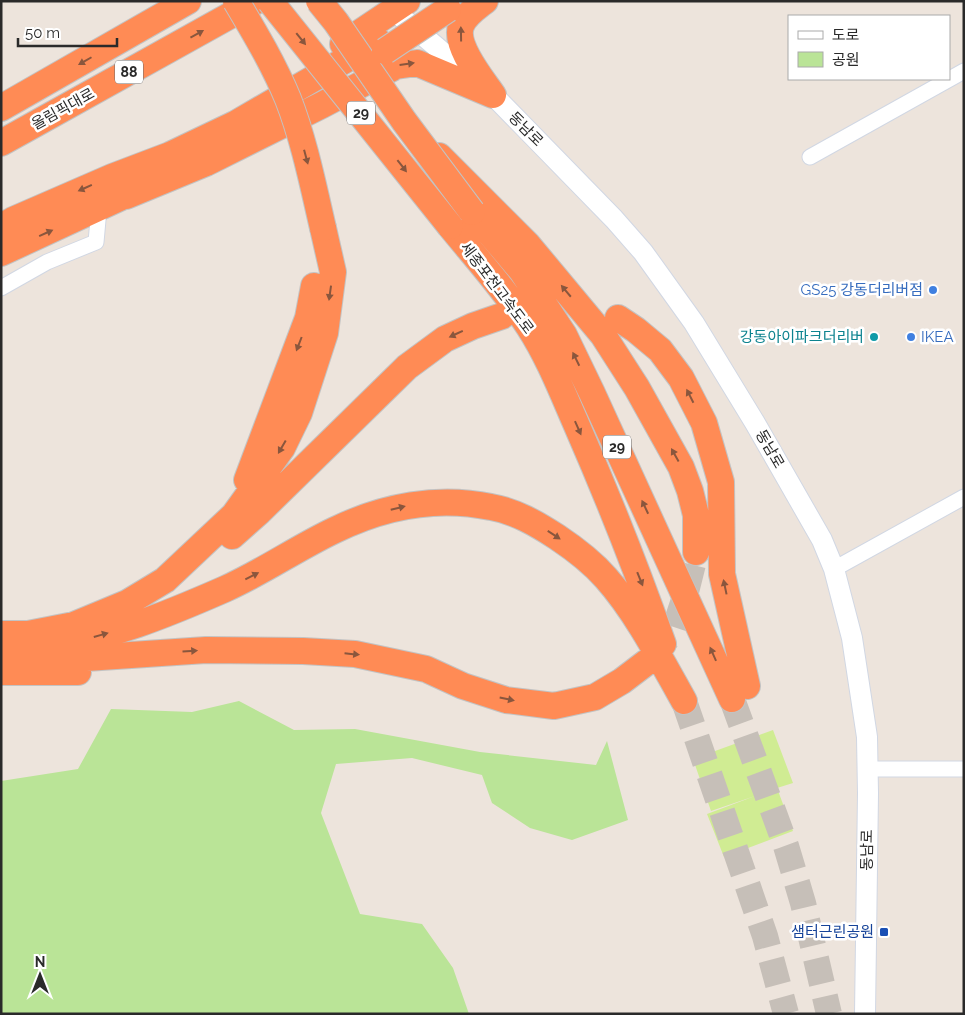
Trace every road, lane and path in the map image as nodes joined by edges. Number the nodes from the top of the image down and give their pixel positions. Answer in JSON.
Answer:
{"nodes":[{"id":1,"x":188,"y":1,"type":"edge"},
{"id":2,"x":236,"y":1,"type":"edge"},
{"id":3,"x":256,"y":1,"type":"edge"},
{"id":4,"x":270,"y":1,"type":"edge"},
{"id":5,"x":319,"y":1,"type":"edge"},
{"id":6,"x":485,"y":1,"type":"edge"},
{"id":7,"x":450,"y":4,"type":"edge"},
{"id":8,"x":400,"y":6,"type":"edge"},
{"id":9,"x":964,"y":71,"type":"edge"},
{"id":10,"x":950,"y":79,"type":"edge"},
{"id":11,"x":948,"y":80,"type":"edge"},
{"id":12,"x":493,"y":96,"type":"junction"},
{"id":13,"x":1,"y":108,"type":"edge"},
{"id":14,"x":1,"y":143,"type":"edge"},
{"id":15,"x":810,"y":158,"type":"dead end"},
{"id":16,"x":119,"y":186,"type":"junction"},
{"id":17,"x":480,"y":208,"type":"junction"},
{"id":18,"x":98,"y":209,"type":"junction"},
{"id":19,"x":1,"y":227,"type":"edge"},
{"id":20,"x":1,"y":253,"type":"edge"},
{"id":21,"x":1,"y":288,"type":"edge"},
{"id":22,"x":502,"y":316,"type":"dead end"},
{"id":23,"x":618,"y":318,"type":"dead end"},
{"id":24,"x":964,"y":497,"type":"edge"},
{"id":25,"x":696,"y":552,"type":"tunnel mouth"},
{"id":26,"x":834,"y":569,"type":"junction"},
{"id":27,"x":165,"y":580,"type":"junction"},
{"id":28,"x":1,"y":634,"type":"edge"},
{"id":29,"x":320,"y":652,"type":"junction"},
{"id":30,"x":1,"y":654,"type":"edge"},
{"id":31,"x":647,"y":662,"type":"tunnel mouth"},
{"id":32,"x":1,"y":672,"type":"edge"},
{"id":33,"x":868,"y":769,"type":"junction"},
{"id":34,"x":964,"y":769,"type":"edge"},
{"id":35,"x":864,"y":1014,"type":"edge"}],
"edges":[{"from":1,"to":13,"type":"highway","name":"올림픽대로","number":"88","one_way":true},
{"from":2,"to":27,"type":"highway","one_way":true,"bridge":true},
{"from":14,"to":3,"type":"highway","name":"올림픽대로","number":"88","one_way":true},
{"from":4,"to":30,"type":"highway","name":"세종포천고속도로","number":"29","bridge":true},
{"from":5,"to":17,"type":"highway","name":"세종포천고속도로","number":"29","bridge":true},
{"from":12,"to":6,"type":"highway","one_way":true},
{"from":7,"to":16,"type":"highway"},
{"from":8,"to":12,"type":"main road","name":"동남로"},
{"from":8,"to":16,"type":"highway"},
{"from":9,"to":10,"type":"street"},
{"from":11,"to":15,"type":"street"},
{"from":16,"to":12,"type":"highway","one_way":true},
{"from":12,"to":26,"type":"main road","name":"동남로"},
{"from":16,"to":18,"type":"highway"},
{"from":16,"to":19,"type":"highway","one_way":true},
{"from":17,"to":23,"type":"highway","name":"세종포천고속도로","number":"29"},
{"from":25,"to":17,"type":"highway","one_way":true},
{"from":20,"to":18,"type":"highway","one_way":true},
{"from":18,"to":21,"type":"street"},
{"from":22,"to":27,"type":"highway","one_way":true},
{"from":24,"to":26,"type":"street"},
{"from":26,"to":33,"type":"main road","name":"동남로"},
{"from":27,"to":28,"type":"highway"},
{"from":30,"to":29,"type":"highway","one_way":true},
{"from":29,"to":31,"type":"highway","one_way":true},
{"from":29,"to":32,"type":"highway"},
{"from":33,"to":34,"type":"street"},
{"from":33,"to":35,"type":"main road","name":"동남로"}]}
